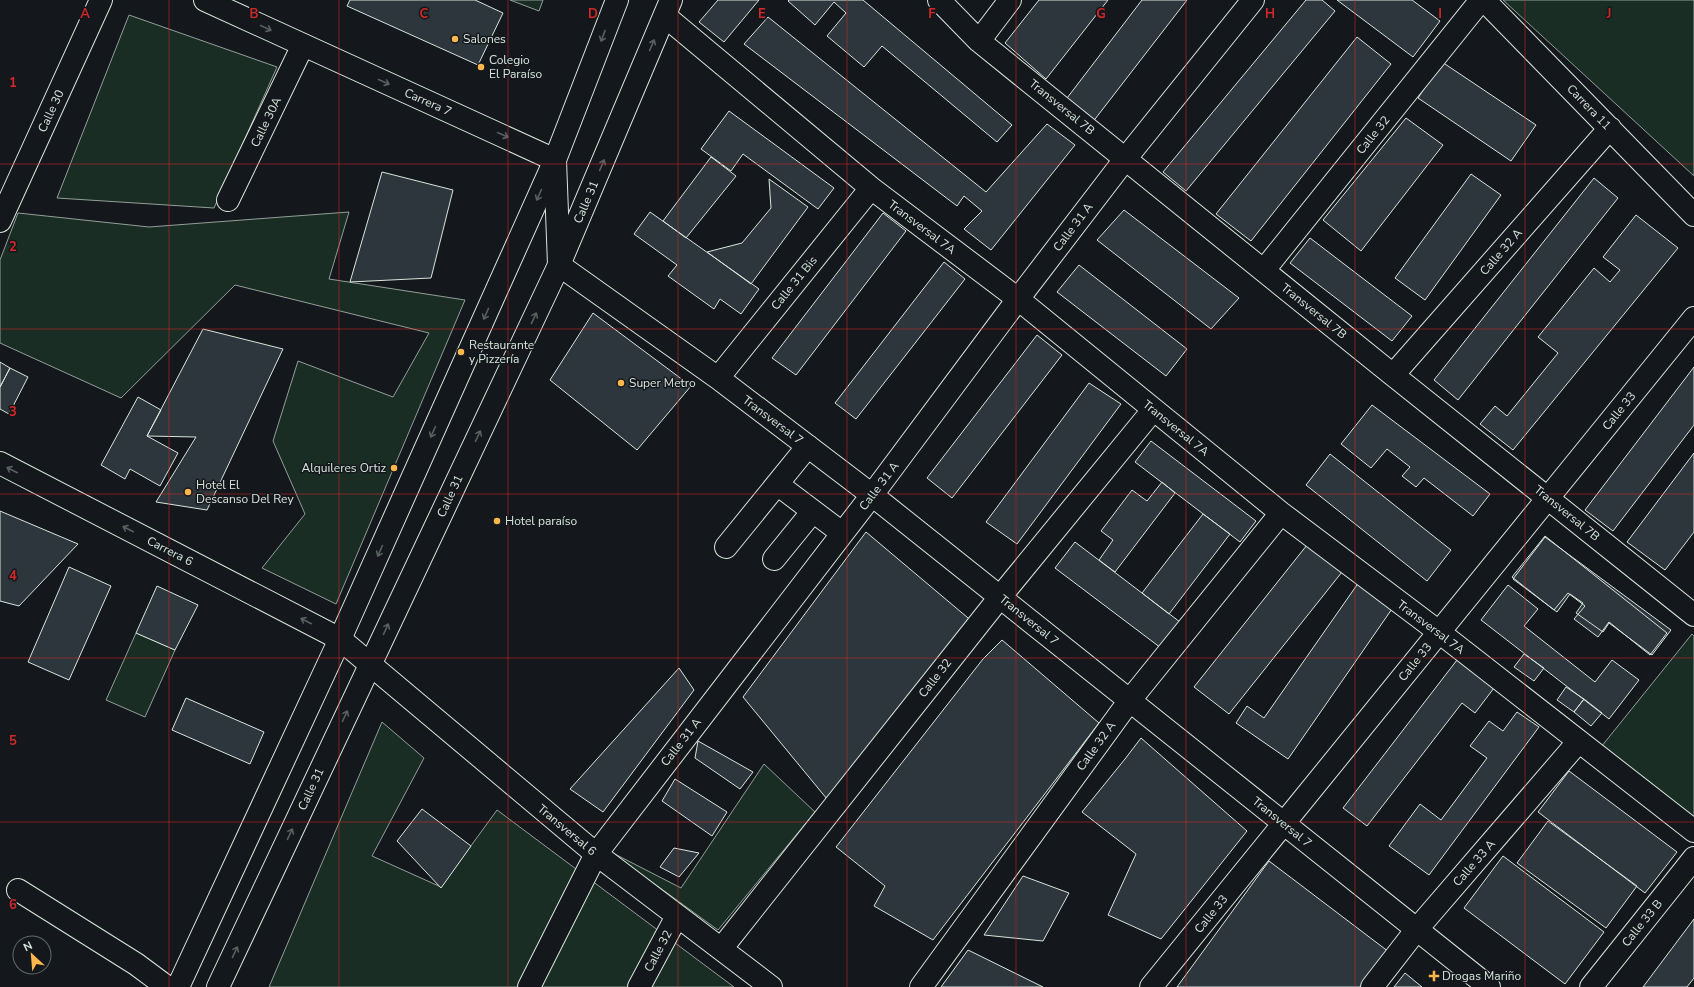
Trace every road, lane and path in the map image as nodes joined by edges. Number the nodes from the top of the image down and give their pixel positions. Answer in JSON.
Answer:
{"nodes":[{"id":1,"x":101,"y":0,"type":"edge"},
{"id":2,"x":205,"y":0,"type":"edge"},
{"id":3,"x":617,"y":0,"type":"edge"},
{"id":4,"x":939,"y":0,"type":"edge"},
{"id":5,"x":1010,"y":0,"type":"edge"},
{"id":6,"x":1253,"y":0,"type":"edge"},
{"id":7,"x":1483,"y":0,"type":"edge"},
{"id":8,"x":668,"y":8,"type":"edge"},
{"id":9,"x":980,"y":40,"type":"junction"},
{"id":10,"x":303,"y":45,"type":"junction"},
{"id":11,"x":1610,"y":128,"type":"junction"},
{"id":12,"x":1126,"y":158,"type":"junction"},
{"id":13,"x":555,"y":160,"type":"junction"},
{"id":14,"x":871,"y":188,"type":"junction"},
{"id":15,"x":228,"y":200,"type":"dead end"},
{"id":16,"x":1694,"y":215,"type":"edge"},
{"id":17,"x":0,"y":221,"type":"edge"},
{"id":18,"x":559,"y":265,"type":"junction"},
{"id":19,"x":1264,"y":270,"type":"junction"},
{"id":20,"x":1018,"y":299,"type":"junction"},
{"id":21,"x":1694,"y":318,"type":"edge"},
{"id":22,"x":1393,"y":376,"type":"junction"},
{"id":23,"x":718,"y":378,"type":"junction"},
{"id":24,"x":1153,"y":410,"type":"junction"},
{"id":25,"x":808,"y":446,"type":"junction"},
{"id":26,"x":0,"y":463,"type":"edge"},
{"id":27,"x":777,"y":484,"type":"junction"},
{"id":28,"x":872,"y":495,"type":"junction"},
{"id":29,"x":1548,"y":498,"type":"junction"},
{"id":30,"x":813,"y":511,"type":"junction"},
{"id":31,"x":1281,"y":513,"type":"junction"},
{"id":32,"x":842,"y":533,"type":"junction"},
{"id":33,"x":726,"y":547,"type":"dead end"},
{"id":34,"x":774,"y":559,"type":"dead end"},
{"id":35,"x":1000,"y":597,"type":"junction"},
{"id":36,"x":1691,"y":608,"type":"edge"},
{"id":37,"x":1439,"y":632,"type":"junction"},
{"id":38,"x":340,"y":639,"type":"junction"},
{"id":39,"x":370,"y":664,"type":"junction"},
{"id":40,"x":1130,"y":700,"type":"junction"},
{"id":41,"x":1579,"y":741,"type":"junction"},
{"id":42,"x":1284,"y":823,"type":"junction"},
{"id":43,"x":1694,"y":831,"type":"edge"},
{"id":44,"x":596,"y":854,"type":"junction"},
{"id":45,"x":1694,"y":858,"type":"edge"},
{"id":46,"x":18,"y":890,"type":"dead end"},
{"id":47,"x":677,"y":916,"type":"junction"},
{"id":48,"x":1417,"y":929,"type":"junction"},
{"id":49,"x":721,"y":949,"type":"junction"},
{"id":50,"x":167,"y":987,"type":"edge"},
{"id":51,"x":178,"y":987,"type":"edge"},
{"id":52,"x":218,"y":987,"type":"edge"},
{"id":53,"x":529,"y":987,"type":"edge"},
{"id":54,"x":639,"y":987,"type":"edge"},
{"id":55,"x":771,"y":987,"type":"edge"},
{"id":56,"x":921,"y":987,"type":"edge"},
{"id":57,"x":1151,"y":987,"type":"edge"},
{"id":58,"x":1372,"y":987,"type":"edge"},
{"id":59,"x":1489,"y":987,"type":"edge"},
{"id":60,"x":1591,"y":987,"type":"edge"}],
"edges":[{"from":1,"to":17,"type":"street","name":"Calle 30"},
{"from":2,"to":10,"type":"street","name":"Carrera 7","one_way":true},
{"from":3,"to":13,"type":"street","one_way":true},
{"from":4,"to":9,"type":"street","name":"Transversal 7B"},
{"from":5,"to":9,"type":"street"},
{"from":6,"to":12,"type":"street","name":"Calle 31 A"},
{"from":7,"to":11,"type":"street","name":"Carrera 11"},
{"from":7,"to":19,"type":"street","name":"Calle 32"},
{"from":8,"to":14,"type":"street","name":"Transversal 7A"},
{"from":18,"to":8,"type":"street","name":"Calle 31","one_way":true},
{"from":9,"to":12,"type":"street","name":"Transversal 7B"},
{"from":10,"to":13,"type":"street","name":"Carrera 7","one_way":true},
{"from":10,"to":15,"type":"street","name":"Calle 30A"},
{"from":11,"to":16,"type":"street","name":"Carrera 11"},
{"from":11,"to":22,"type":"street","name":"Calle 32 A"},
{"from":12,"to":19,"type":"street","name":"Transversal 7B"},
{"from":12,"to":20,"type":"street","name":"Calle 31 A"},
{"from":13,"to":18,"type":"street"},
{"from":13,"to":38,"type":"street","one_way":true},
{"from":14,"to":20,"type":"street","name":"Transversal 7A"},
{"from":14,"to":23,"type":"street","name":"Calle 31 Bis"},
{"from":18,"to":23,"type":"street","name":"Transversal 7"},
{"from":39,"to":18,"type":"street","name":"Calle 31","one_way":true},
{"from":19,"to":22,"type":"street","name":"Transversal 7B"},
{"from":20,"to":24,"type":"street","name":"Transversal 7A"},
{"from":20,"to":28,"type":"street","name":"Calle 31 A"},
{"from":21,"to":29,"type":"street","name":"Calle 33"},
{"from":22,"to":29,"type":"street","name":"Transversal 7B"},
{"from":23,"to":25,"type":"street","name":"Transversal 7"},
{"from":24,"to":31,"type":"street","name":"Transversal 7A"},
{"from":24,"to":35,"type":"street","name":"Calle 32"},
{"from":25,"to":27,"type":"street"},
{"from":25,"to":28,"type":"street","name":"Transversal 7"},
{"from":38,"to":26,"type":"street","name":"Carrera 6","one_way":true},
{"from":27,"to":30,"type":"street"},
{"from":27,"to":33,"type":"street"},
{"from":28,"to":32,"type":"street","name":"Calle 31 A"},
{"from":28,"to":35,"type":"street","name":"Transversal 7"},
{"from":29,"to":36,"type":"street","name":"Transversal 7B"},
{"from":29,"to":37,"type":"street","name":"Calle 33"},
{"from":30,"to":32,"type":"street"},
{"from":30,"to":34,"type":"street"},
{"from":31,"to":37,"type":"street","name":"Transversal 7A"},
{"from":31,"to":40,"type":"street","name":"Calle 32 A"},
{"from":32,"to":44,"type":"street","name":"Calle 31 A"},
{"from":35,"to":40,"type":"street","name":"Transversal 7"},
{"from":35,"to":49,"type":"street","name":"Calle 32"},
{"from":37,"to":41,"type":"street","name":"Transversal 7A"},
{"from":37,"to":42,"type":"street","name":"Calle 33"},
{"from":38,"to":39,"type":"street","name":"Carrera 6"},
{"from":38,"to":51,"type":"street"},
{"from":39,"to":44,"type":"street","name":"Transversal 6"},
{"from":52,"to":39,"type":"street","name":"Calle 31","one_way":true},
{"from":40,"to":42,"type":"street","name":"Transversal 7"},
{"from":40,"to":56,"type":"street","name":"Calle 32 A"},
{"from":41,"to":43,"type":"street","name":"Transversal 7A"},
{"from":41,"to":48,"type":"street","name":"Calle 33 A"},
{"from":42,"to":48,"type":"street","name":"Transversal 7"},
{"from":42,"to":57,"type":"street","name":"Calle 33"},
{"from":44,"to":47,"type":"street","name":"Transversal 6"},
{"from":44,"to":53,"type":"street","name":"Calle 31 A"},
{"from":45,"to":60,"type":"street","name":"Calle 33 B"},
{"from":46,"to":50,"type":"street"},
{"from":47,"to":49,"type":"street","name":"Transversal 6"},
{"from":47,"to":54,"type":"street","name":"Calle 32"},
{"from":48,"to":58,"type":"street","name":"Calle 33 A"},
{"from":48,"to":59,"type":"street","name":"Transversal 7"},
{"from":49,"to":55,"type":"street","name":"Transversal 6"}]}
